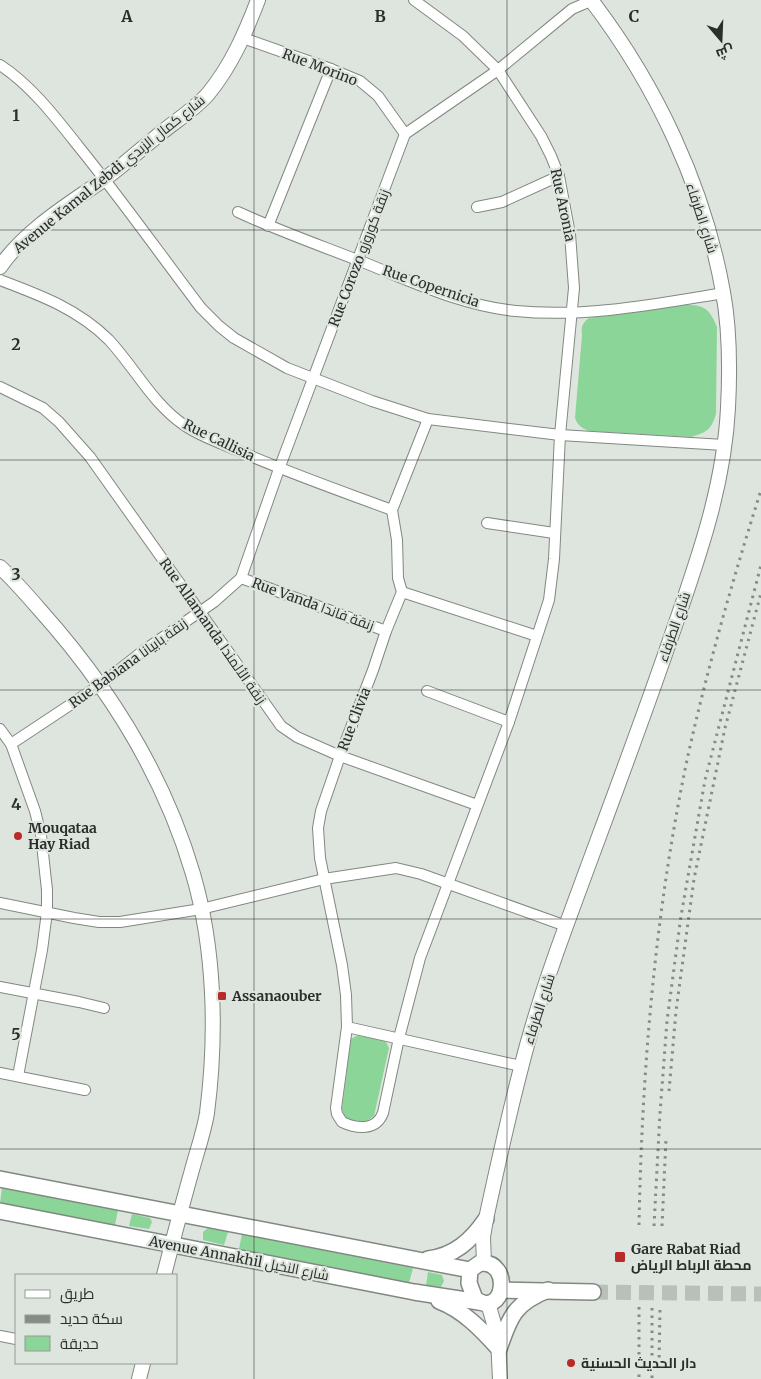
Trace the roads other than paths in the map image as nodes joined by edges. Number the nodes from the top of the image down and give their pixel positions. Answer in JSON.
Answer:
{"nodes":[{"id":1,"x":258,"y":0,"type":"edge"},
{"id":2,"x":414,"y":0,"type":"edge"},
{"id":3,"x":592,"y":0,"type":"edge"},
{"id":4,"x":573,"y":4,"type":"edge"},
{"id":5,"x":243,"y":38,"type":"junction"},
{"id":6,"x":0,"y":65,"type":"edge"},
{"id":7,"x":331,"y":69,"type":"junction"},
{"id":8,"x":498,"y":70,"type":"junction"},
{"id":9,"x":405,"y":134,"type":"junction"},
{"id":10,"x":559,"y":176,"type":"junction"},
{"id":11,"x":105,"y":179,"type":"junction"},
{"id":12,"x":477,"y":207,"type":"dead end"},
{"id":13,"x":238,"y":212,"type":"dead end"},
{"id":14,"x":268,"y":226,"type":"junction"},
{"id":15,"x":358,"y":260,"type":"junction"},
{"id":16,"x":0,"y":267,"type":"edge"},
{"id":17,"x":0,"y":280,"type":"edge"},
{"id":18,"x":724,"y":293,"type":"junction"},
{"id":19,"x":572,"y":312,"type":"junction"},
{"id":20,"x":314,"y":379,"type":"junction"},
{"id":21,"x":0,"y":387,"type":"edge"},
{"id":22,"x":428,"y":419,"type":"junction"},
{"id":23,"x":560,"y":435,"type":"junction"},
{"id":24,"x":724,"y":445,"type":"junction"},
{"id":25,"x":279,"y":469,"type":"junction"},
{"id":26,"x":392,"y":510,"type":"junction"},
{"id":27,"x":487,"y":523,"type":"dead end"},
{"id":28,"x":554,"y":533,"type":"junction"},
{"id":29,"x":0,"y":566,"type":"edge"},
{"id":30,"x":241,"y":578,"type":"junction"},
{"id":31,"x":402,"y":592,"type":"junction"},
{"id":32,"x":199,"y":612,"type":"junction"},
{"id":33,"x":386,"y":631,"type":"junction"},
{"id":34,"x":537,"y":636,"type":"junction"},
{"id":35,"x":100,"y":685,"type":"junction"},
{"id":36,"x":427,"y":691,"type":"dead end"},
{"id":37,"x":509,"y":722,"type":"junction"},
{"id":38,"x":0,"y":728,"type":"edge"},
{"id":39,"x":12,"y":744,"type":"junction"},
{"id":40,"x":340,"y":756,"type":"junction"},
{"id":41,"x":477,"y":805,"type":"junction"},
{"id":42,"x":324,"y":879,"type":"junction"},
{"id":43,"x":449,"y":884,"type":"junction"},
{"id":44,"x":0,"y":903,"type":"edge"},
{"id":45,"x":201,"y":909,"type":"junction"},
{"id":46,"x":47,"y":912,"type":"junction"},
{"id":47,"x":566,"y":926,"type":"junction"},
{"id":48,"x":0,"y":987,"type":"edge"},
{"id":49,"x":34,"y":993,"type":"junction"},
{"id":50,"x":104,"y":1008,"type":"dead end"},
{"id":51,"x":347,"y":1027,"type":"junction"},
{"id":52,"x":399,"y":1038,"type":"junction"},
{"id":53,"x":521,"y":1066,"type":"junction"},
{"id":54,"x":0,"y":1072,"type":"edge"},
{"id":55,"x":18,"y":1076,"type":"junction"},
{"id":56,"x":85,"y":1090,"type":"dead end"},
{"id":57,"x":0,"y":1179,"type":"edge"},
{"id":58,"x":0,"y":1211,"type":"edge"},
{"id":59,"x":180,"y":1214,"type":"junction"},
{"id":60,"x":486,"y":1219,"type":"junction"},
{"id":61,"x":172,"y":1245,"type":"junction"},
{"id":62,"x":420,"y":1260,"type":"junction"},
{"id":63,"x":484,"y":1263,"type":"junction"},
{"id":64,"x":470,"y":1270,"type":"junction"},
{"id":65,"x":164,"y":1274,"type":"edge"},
{"id":66,"x":501,"y":1290,"type":"junction"},
{"id":67,"x":548,"y":1290,"type":"junction"},
{"id":68,"x":414,"y":1292,"type":"junction"},
{"id":69,"x":593,"y":1292,"type":"tunnel mouth"},
{"id":70,"x":484,"y":1303,"type":"junction"},
{"id":71,"x":0,"y":1336,"type":"edge"},
{"id":72,"x":15,"y":1339,"type":"edge"},
{"id":73,"x":499,"y":1349,"type":"junction"},
{"id":74,"x":143,"y":1364,"type":"edge"},
{"id":75,"x":139,"y":1379,"type":"edge"},
{"id":76,"x":500,"y":1379,"type":"edge"}],
"edges":[{"from":1,"to":5,"type":"street","name":"Avenue Kamal Zebdi شارع كمال الزبدي"},
{"from":2,"to":8,"type":"street","name":"Rue Aronia"},
{"from":3,"to":4,"type":"street"},
{"from":3,"to":18,"type":"street","name":"شارع الطرفاء"},
{"from":4,"to":8,"type":"street"},
{"from":5,"to":7,"type":"street","name":"Rue Morino"},
{"from":5,"to":11,"type":"street","name":"Avenue Kamal Zebdi شارع كمال الزبدي"},
{"from":6,"to":11,"type":"street"},
{"from":7,"to":9,"type":"street","name":"Rue Morino"},
{"from":7,"to":14,"type":"street"},
{"from":8,"to":9,"type":"street"},
{"from":8,"to":10,"type":"street","name":"Rue Aronia"},
{"from":9,"to":15,"type":"street","name":"Rue Corozo زنقة كوروزو"},
{"from":10,"to":12,"type":"street"},
{"from":10,"to":19,"type":"street","name":"Rue Aronia"},
{"from":11,"to":16,"type":"street","name":"Avenue Kamal Zebdi شارع كمال الزبدي"},
{"from":11,"to":20,"type":"street"},
{"from":13,"to":14,"type":"street","name":"Rue Copernicia"},
{"from":14,"to":15,"type":"street","name":"Rue Copernicia"},
{"from":15,"to":19,"type":"street","name":"Rue Copernicia"},
{"from":15,"to":20,"type":"street","name":"Rue Corozo زنقة كوروزو"},
{"from":17,"to":25,"type":"street","name":"Rue Callisia"},
{"from":18,"to":19,"type":"street","name":"Rue Copernicia"},
{"from":18,"to":24,"type":"street","name":"شارع الطرفاء"},
{"from":19,"to":23,"type":"street","name":"Rue Aronia"},
{"from":20,"to":22,"type":"street"},
{"from":20,"to":25,"type":"street","name":"Rue Corozo زنقة كوروزو"},
{"from":21,"to":32,"type":"street","name":"Rue Allamanda زنقة الألمندا"},
{"from":22,"to":23,"type":"street"},
{"from":22,"to":26,"type":"street"},
{"from":23,"to":24,"type":"street"},
{"from":23,"to":28,"type":"street","name":"Rue Clivia"},
{"from":24,"to":47,"type":"street","name":"شارع الطرفاء"},
{"from":25,"to":26,"type":"street","name":"Rue Callisia"},
{"from":25,"to":30,"type":"street","name":"Rue Corozo زنقة كوروزو"},
{"from":26,"to":31,"type":"street"},
{"from":27,"to":28,"type":"street"},
{"from":28,"to":34,"type":"street","name":"Rue Clivia"},
{"from":29,"to":35,"type":"street"},
{"from":30,"to":32,"type":"street","name":"Rue Babiana زنقة بابيانا"},
{"from":30,"to":33,"type":"street","name":"Rue Vanda زنقة فاندا"},
{"from":31,"to":33,"type":"street","name":"Rue Clivia"},
{"from":31,"to":34,"type":"street"},
{"from":32,"to":35,"type":"street","name":"Rue Babiana زنقة بابيانا"},
{"from":32,"to":40,"type":"street","name":"Rue Allamanda زنقة الألمندا"},
{"from":33,"to":40,"type":"street","name":"Rue Clivia"},
{"from":34,"to":37,"type":"street","name":"Rue Clivia"},
{"from":35,"to":39,"type":"street","name":"Rue Babiana زنقة بابيانا"},
{"from":35,"to":45,"type":"street"},
{"from":36,"to":37,"type":"street"},
{"from":37,"to":41,"type":"street","name":"Rue Clivia"},
{"from":38,"to":39,"type":"street"},
{"from":39,"to":46,"type":"street"},
{"from":40,"to":41,"type":"street","name":"Rue Allamanda زنقة الألمندا"},
{"from":40,"to":42,"type":"street","name":"Rue Clivia"},
{"from":41,"to":43,"type":"street","name":"Rue Clivia"},
{"from":42,"to":43,"type":"street"},
{"from":42,"to":45,"type":"street"},
{"from":42,"to":51,"type":"street","name":"Rue Clivia"},
{"from":43,"to":47,"type":"street"},
{"from":43,"to":52,"type":"street","name":"Rue Clivia"},
{"from":44,"to":46,"type":"street"},
{"from":45,"to":46,"type":"street"},
{"from":45,"to":59,"type":"street"},
{"from":46,"to":49,"type":"street"},
{"from":47,"to":53,"type":"street","name":"شارع الطرفاء"},
{"from":48,"to":49,"type":"street"},
{"from":49,"to":50,"type":"street"},
{"from":49,"to":55,"type":"street"},
{"from":51,"to":52,"type":"street"},
{"from":51,"to":52,"type":"street","name":"Rue Clivia"},
{"from":52,"to":53,"type":"street"},
{"from":53,"to":60,"type":"street","name":"شارع الطرفاء"},
{"from":54,"to":55,"type":"street"},
{"from":55,"to":56,"type":"street"},
{"from":57,"to":59,"type":"main road"},
{"from":58,"to":61,"type":"main road","name":"Avenue Annakhil شارع النخيل"},
{"from":59,"to":61,"type":"street"},
{"from":59,"to":62,"type":"main road"},
{"from":60,"to":62,"type":"main road"},
{"from":60,"to":63,"type":"street","name":"شارع الطرفاء"},
{"from":61,"to":65,"type":"street"},
{"from":61,"to":68,"type":"main road","name":"Avenue Annakhil شارع النخيل"},
{"from":62,"to":64,"type":"main road"},
{"from":63,"to":64,"type":"main road"},
{"from":63,"to":66,"type":"main road"},
{"from":64,"to":70,"type":"main road"},
{"from":66,"to":67,"type":"main road"},
{"from":66,"to":70,"type":"main road"},
{"from":67,"to":69,"type":"main road"},
{"from":67,"to":73,"type":"main road"},
{"from":68,"to":70,"type":"main road","name":"Avenue Annakhil شارع النخيل"},
{"from":68,"to":73,"type":"main road"},
{"from":70,"to":73,"type":"street"},
{"from":71,"to":72,"type":"street"},
{"from":73,"to":76,"type":"street"},
{"from":74,"to":75,"type":"street"}]}
